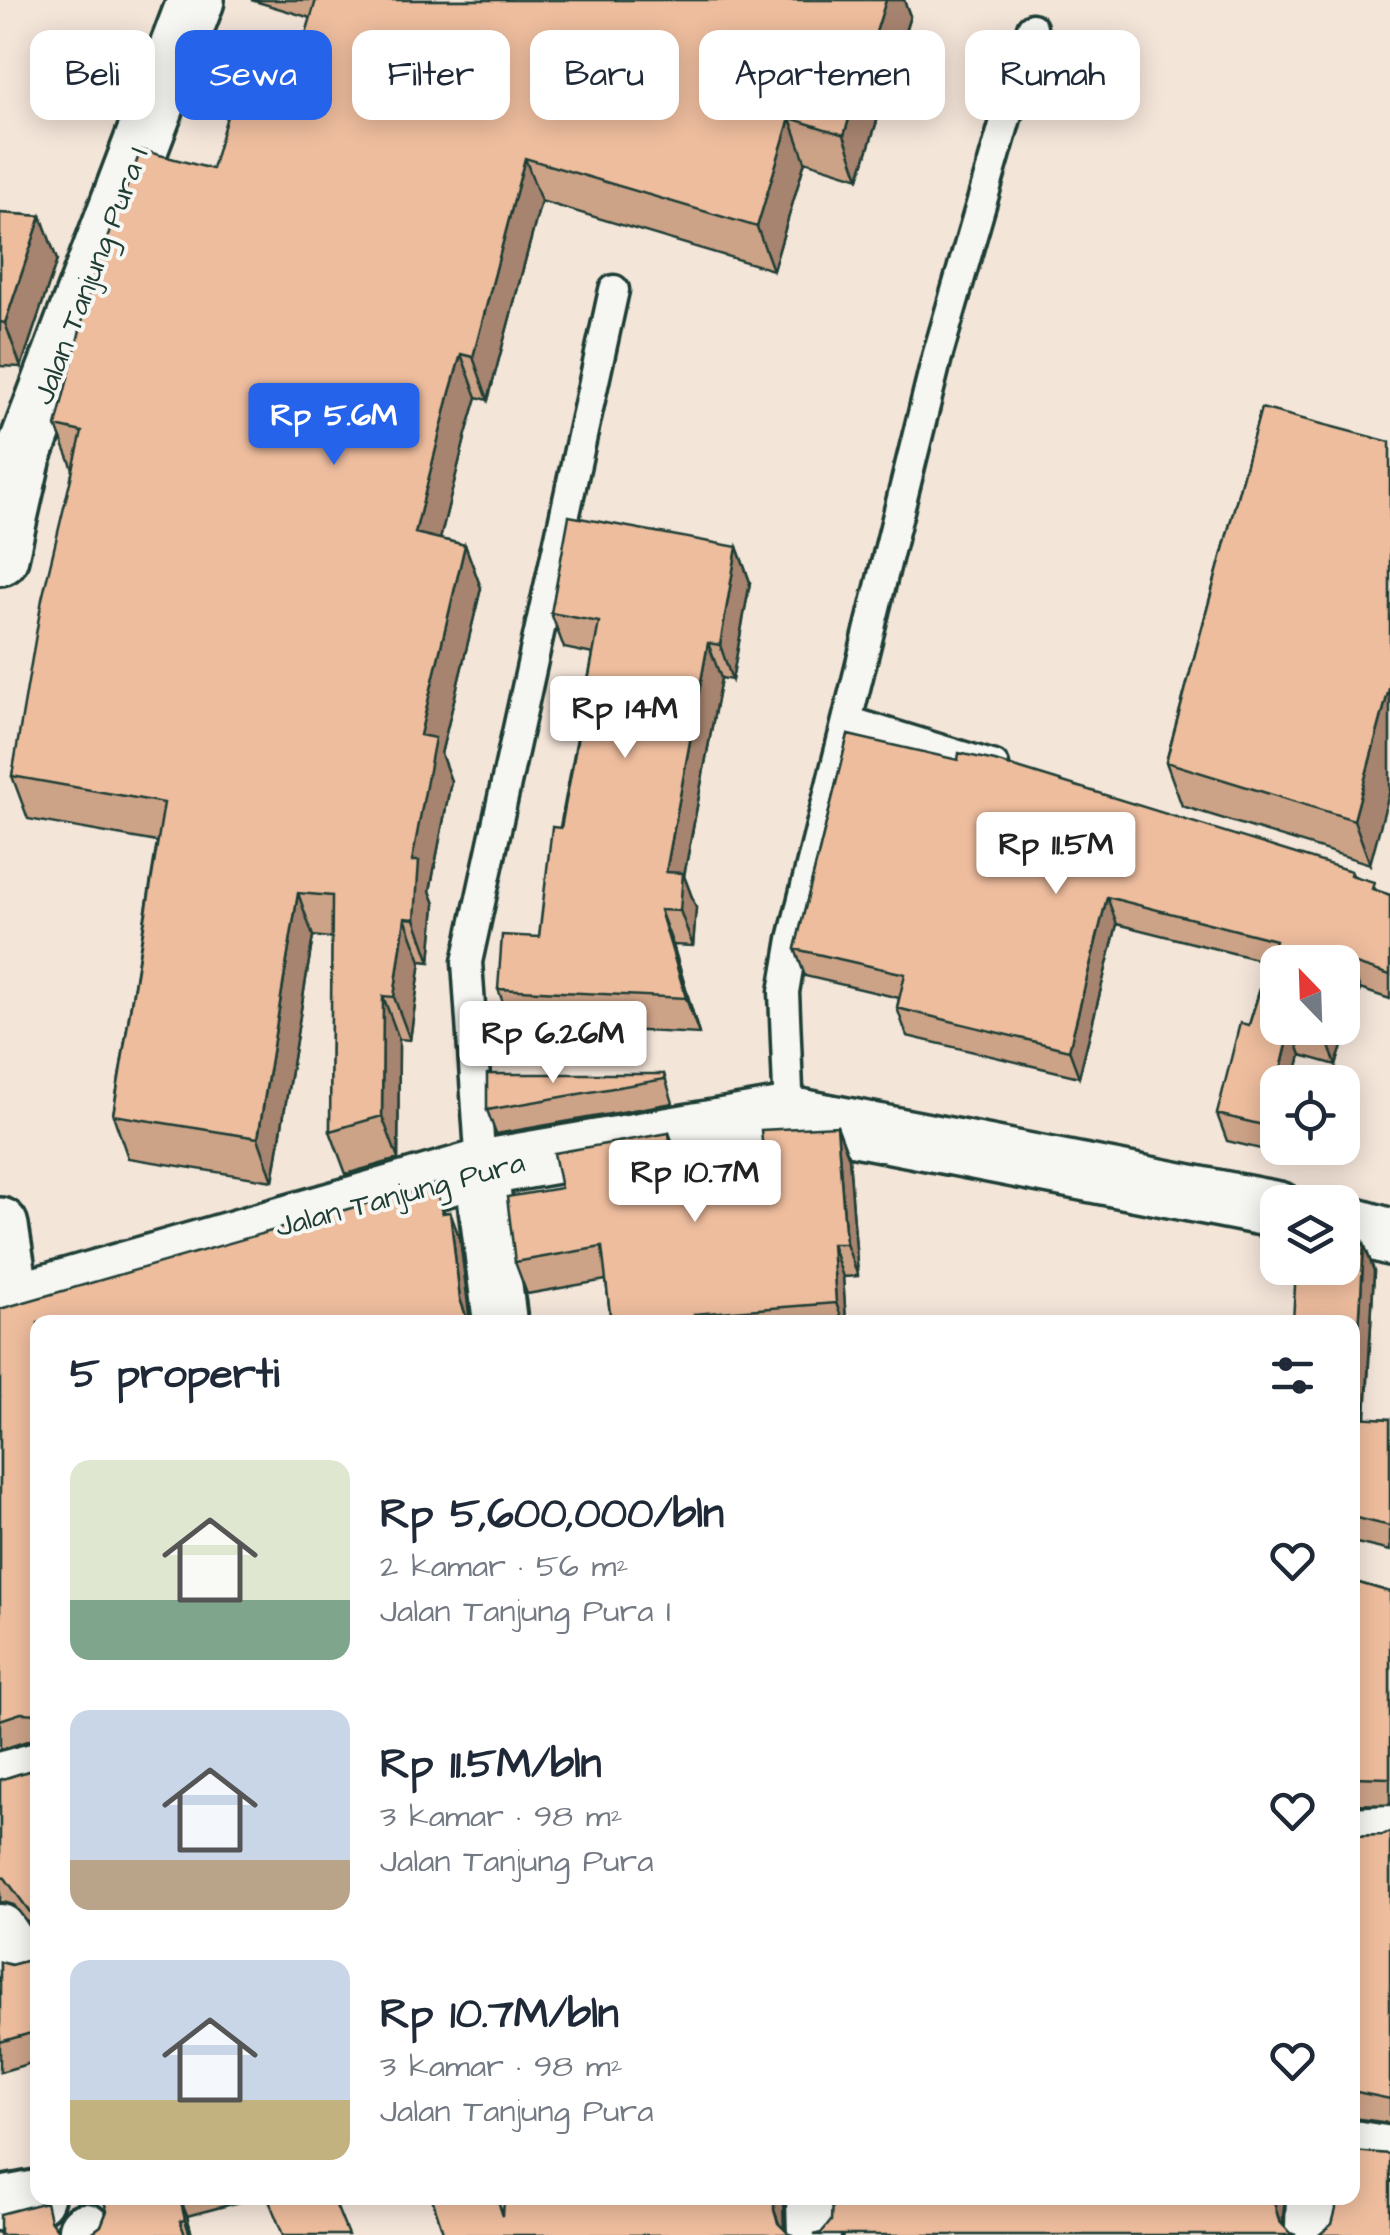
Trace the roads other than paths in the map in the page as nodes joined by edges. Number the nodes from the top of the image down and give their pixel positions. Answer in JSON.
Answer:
{"nodes":[{"id":1,"x":196,"y":0,"type":"edge"},
{"id":2,"x":1032,"y":28,"type":"dead end"},
{"id":3,"x":614,"y":290,"type":"dead end"},
{"id":4,"x":12,"y":455,"type":"edge"},
{"id":5,"x":0,"y":557,"type":"edge"},
{"id":6,"x":847,"y":721,"type":"junction"},
{"id":7,"x":1014,"y":772,"type":"edge"},
{"id":8,"x":789,"y":1115,"type":"junction"},
{"id":9,"x":481,"y":1168,"type":"junction"},
{"id":10,"x":1260,"y":1207,"type":"edge"},
{"id":11,"x":0,"y":1226,"type":"edge"},
{"id":12,"x":1360,"y":1228,"type":"edge"},
{"id":13,"x":1390,"y":1237,"type":"edge"},
{"id":14,"x":6,"y":1304,"type":"edge"},
{"id":15,"x":499,"y":1315,"type":"edge"},
{"id":16,"x":30,"y":1771,"type":"edge"},
{"id":17,"x":0,"y":1779,"type":"edge"},
{"id":18,"x":1390,"y":1832,"type":"edge"},
{"id":19,"x":1360,"y":1834,"type":"edge"},
{"id":20,"x":1360,"y":2148,"type":"edge"},
{"id":21,"x":1390,"y":2154,"type":"edge"},
{"id":22,"x":30,"y":2199,"type":"edge"},
{"id":23,"x":0,"y":2204,"type":"edge"},
{"id":24,"x":813,"y":2205,"type":"edge"},
{"id":25,"x":1312,"y":2205,"type":"edge"},
{"id":26,"x":814,"y":2235,"type":"edge"},
{"id":27,"x":1316,"y":2235,"type":"edge"}],
"edges":[{"from":1,"to":4,"type":"street","name":"Jalan Tanjung Pura I"},
{"from":2,"to":6,"type":"lane"},
{"from":3,"to":9,"type":"lane"},
{"from":4,"to":5,"type":"street","name":"Jalan Tanjung Pura I"},
{"from":6,"to":7,"type":"lane"},
{"from":6,"to":8,"type":"lane"},
{"from":8,"to":9,"type":"street","name":"Jalan Tanjung Pura"},
{"from":8,"to":10,"type":"street","name":"Jalan Tanjung Pura"},
{"from":9,"to":14,"type":"street","name":"Jalan Tanjung Pura"},
{"from":9,"to":15,"type":"street"},
{"from":11,"to":14,"type":"street"},
{"from":12,"to":13,"type":"street"},
{"from":16,"to":17,"type":"street"},
{"from":18,"to":19,"type":"street"},
{"from":20,"to":21,"type":"street"},
{"from":22,"to":23,"type":"street"},
{"from":24,"to":26,"type":"street"},
{"from":25,"to":27,"type":"street"}]}
